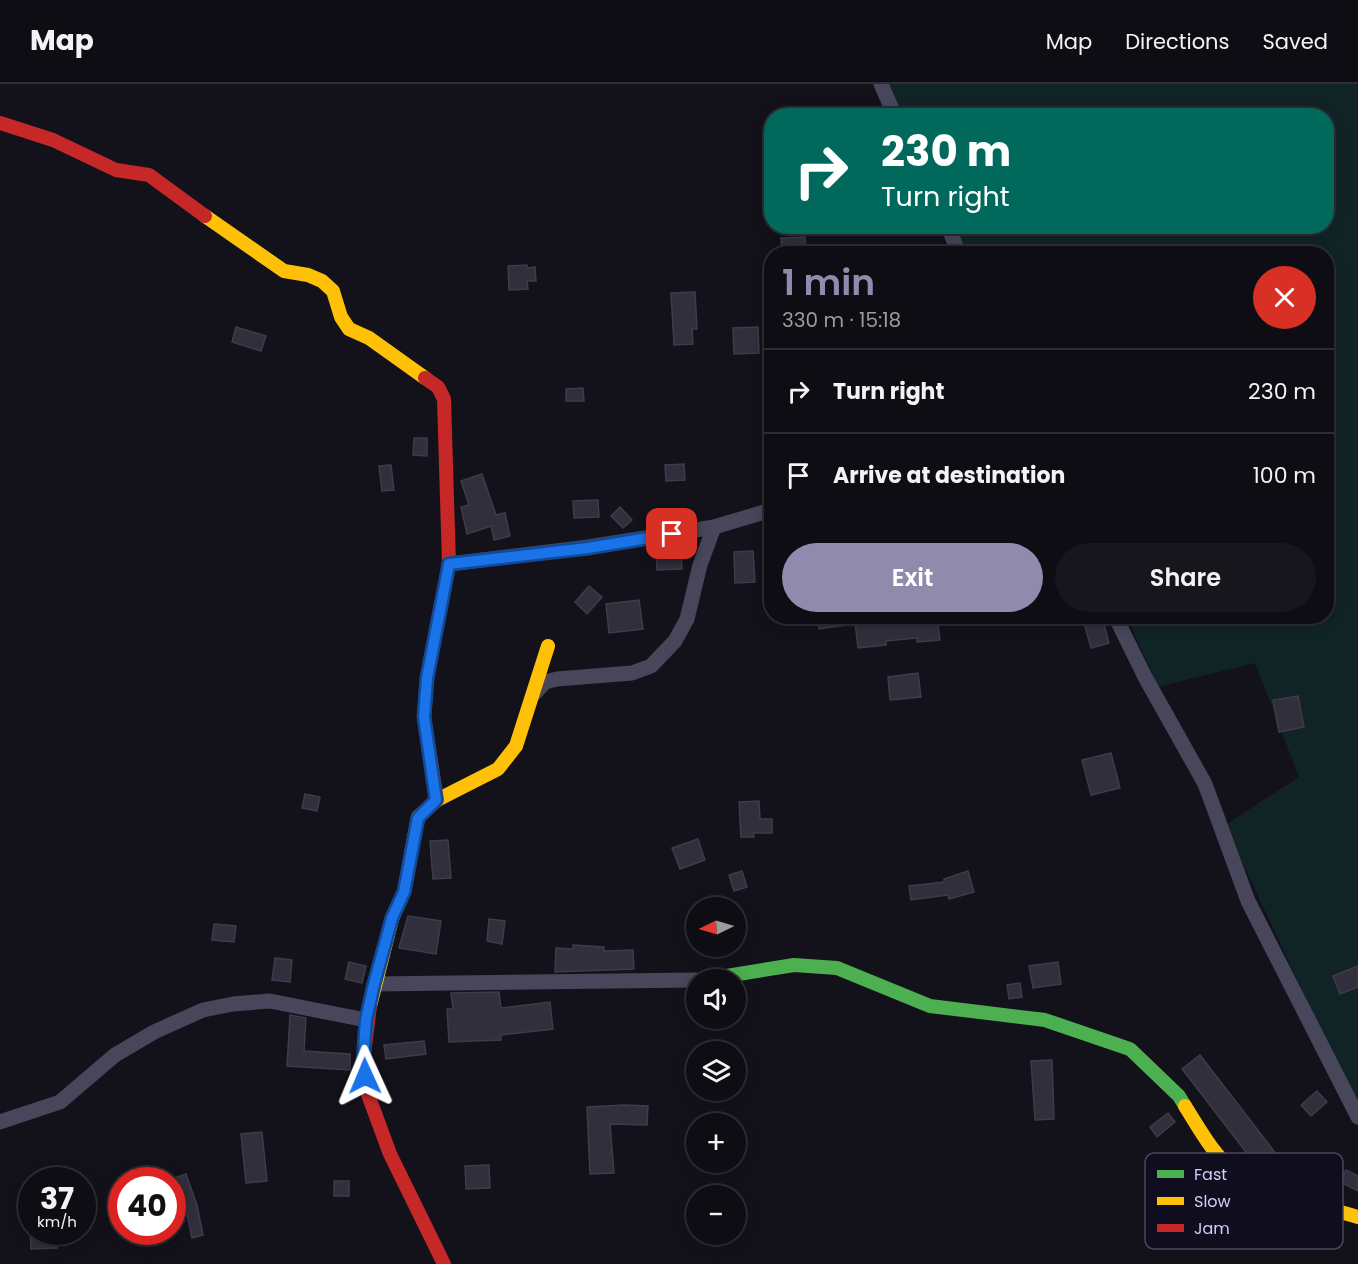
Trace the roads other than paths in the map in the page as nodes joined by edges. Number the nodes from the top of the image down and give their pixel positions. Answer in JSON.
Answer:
{"nodes":[{"id":1,"x":881,"y":84,"type":"edge"},
{"id":2,"x":892,"y":108,"type":"edge"},
{"id":3,"x":0,"y":123,"type":"edge"},
{"id":4,"x":764,"y":512,"type":"edge"},
{"id":5,"x":714,"y":527,"type":"junction"},
{"id":6,"x":449,"y":564,"type":"junction"},
{"id":7,"x":1119,"y":624,"type":"edge"},
{"id":8,"x":548,"y":646,"type":"dead end"},
{"id":9,"x":531,"y":697,"type":"junction"},
{"id":10,"x":436,"y":800,"type":"junction"},
{"id":11,"x":746,"y":973,"type":"edge"},
{"id":12,"x":686,"y":980,"type":"edge"},
{"id":13,"x":374,"y":984,"type":"junction"},
{"id":14,"x":366,"y":1020,"type":"junction"},
{"id":15,"x":1358,"y":1117,"type":"edge"},
{"id":16,"x":0,"y":1122,"type":"edge"},
{"id":17,"x":1216,"y":1153,"type":"edge"},
{"id":18,"x":1343,"y":1212,"type":"edge"},
{"id":19,"x":1358,"y":1217,"type":"edge"},
{"id":20,"x":444,"y":1264,"type":"edge"}],
"edges":[{"from":1,"to":2,"type":"street"},
{"from":3,"to":6,"type":"street"},
{"from":4,"to":5,"type":"street"},
{"from":5,"to":6,"type":"street"},
{"from":5,"to":9,"type":"street"},
{"from":6,"to":10,"type":"street"},
{"from":7,"to":15,"type":"street"},
{"from":8,"to":9,"type":"street"},
{"from":9,"to":10,"type":"street"},
{"from":10,"to":13,"type":"street"},
{"from":11,"to":17,"type":"street"},
{"from":12,"to":13,"type":"street"},
{"from":13,"to":14,"type":"street"},
{"from":14,"to":16,"type":"street"},
{"from":14,"to":20,"type":"street"},
{"from":18,"to":19,"type":"street"}]}
